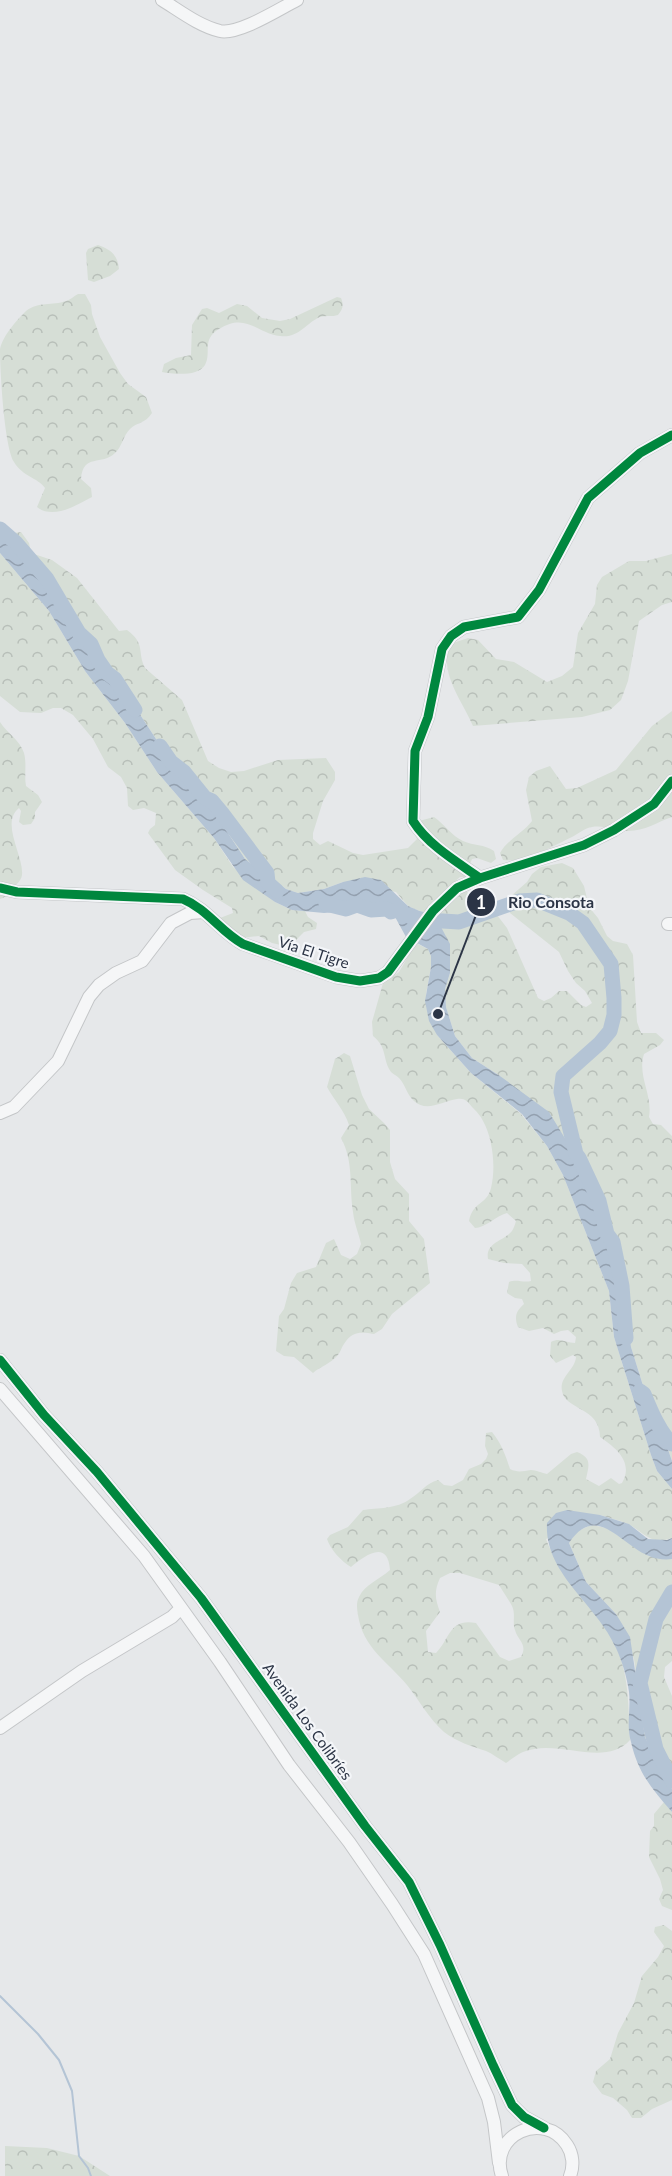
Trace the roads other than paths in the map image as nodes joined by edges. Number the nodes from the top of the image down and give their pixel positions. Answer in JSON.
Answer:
{"nodes":[{"id":1,"x":162,"y":0,"type":"edge"},
{"id":2,"x":297,"y":0,"type":"edge"},
{"id":3,"x":672,"y":435,"type":"edge"},
{"id":4,"x":672,"y":781,"type":"edge"},
{"id":5,"x":480,"y":878,"type":"junction"},
{"id":6,"x":0,"y":888,"type":"edge"},
{"id":7,"x":204,"y":912,"type":"junction"},
{"id":8,"x":0,"y":1113,"type":"edge"},
{"id":9,"x":0,"y":1360,"type":"edge"},
{"id":10,"x":0,"y":1389,"type":"edge"},
{"id":11,"x":181,"y":1608,"type":"junction"},
{"id":12,"x":0,"y":1728,"type":"edge"},
{"id":13,"x":544,"y":2128,"type":"junction"},
{"id":14,"x":499,"y":2163,"type":"junction"},
{"id":15,"x":571,"y":2174,"type":"edge"},
{"id":16,"x":502,"y":2176,"type":"edge"}],
"edges":[{"from":1,"to":2,"type":"street"},
{"from":3,"to":5,"type":"street"},
{"from":4,"to":5,"type":"street","name":"Vía El Tigre"},
{"from":5,"to":7,"type":"street","name":"Vía El Tigre"},
{"from":6,"to":7,"type":"street","name":"Vía El Tigre"},
{"from":7,"to":8,"type":"street"},
{"from":9,"to":13,"type":"street","name":"Avenida Los Colibríes"},
{"from":10,"to":11,"type":"street"},
{"from":11,"to":12,"type":"street"},
{"from":11,"to":14,"type":"street"},
{"from":13,"to":14,"type":"street"},
{"from":13,"to":15,"type":"street","name":"Avenida Los Colibríes"},
{"from":14,"to":16,"type":"street"}]}
